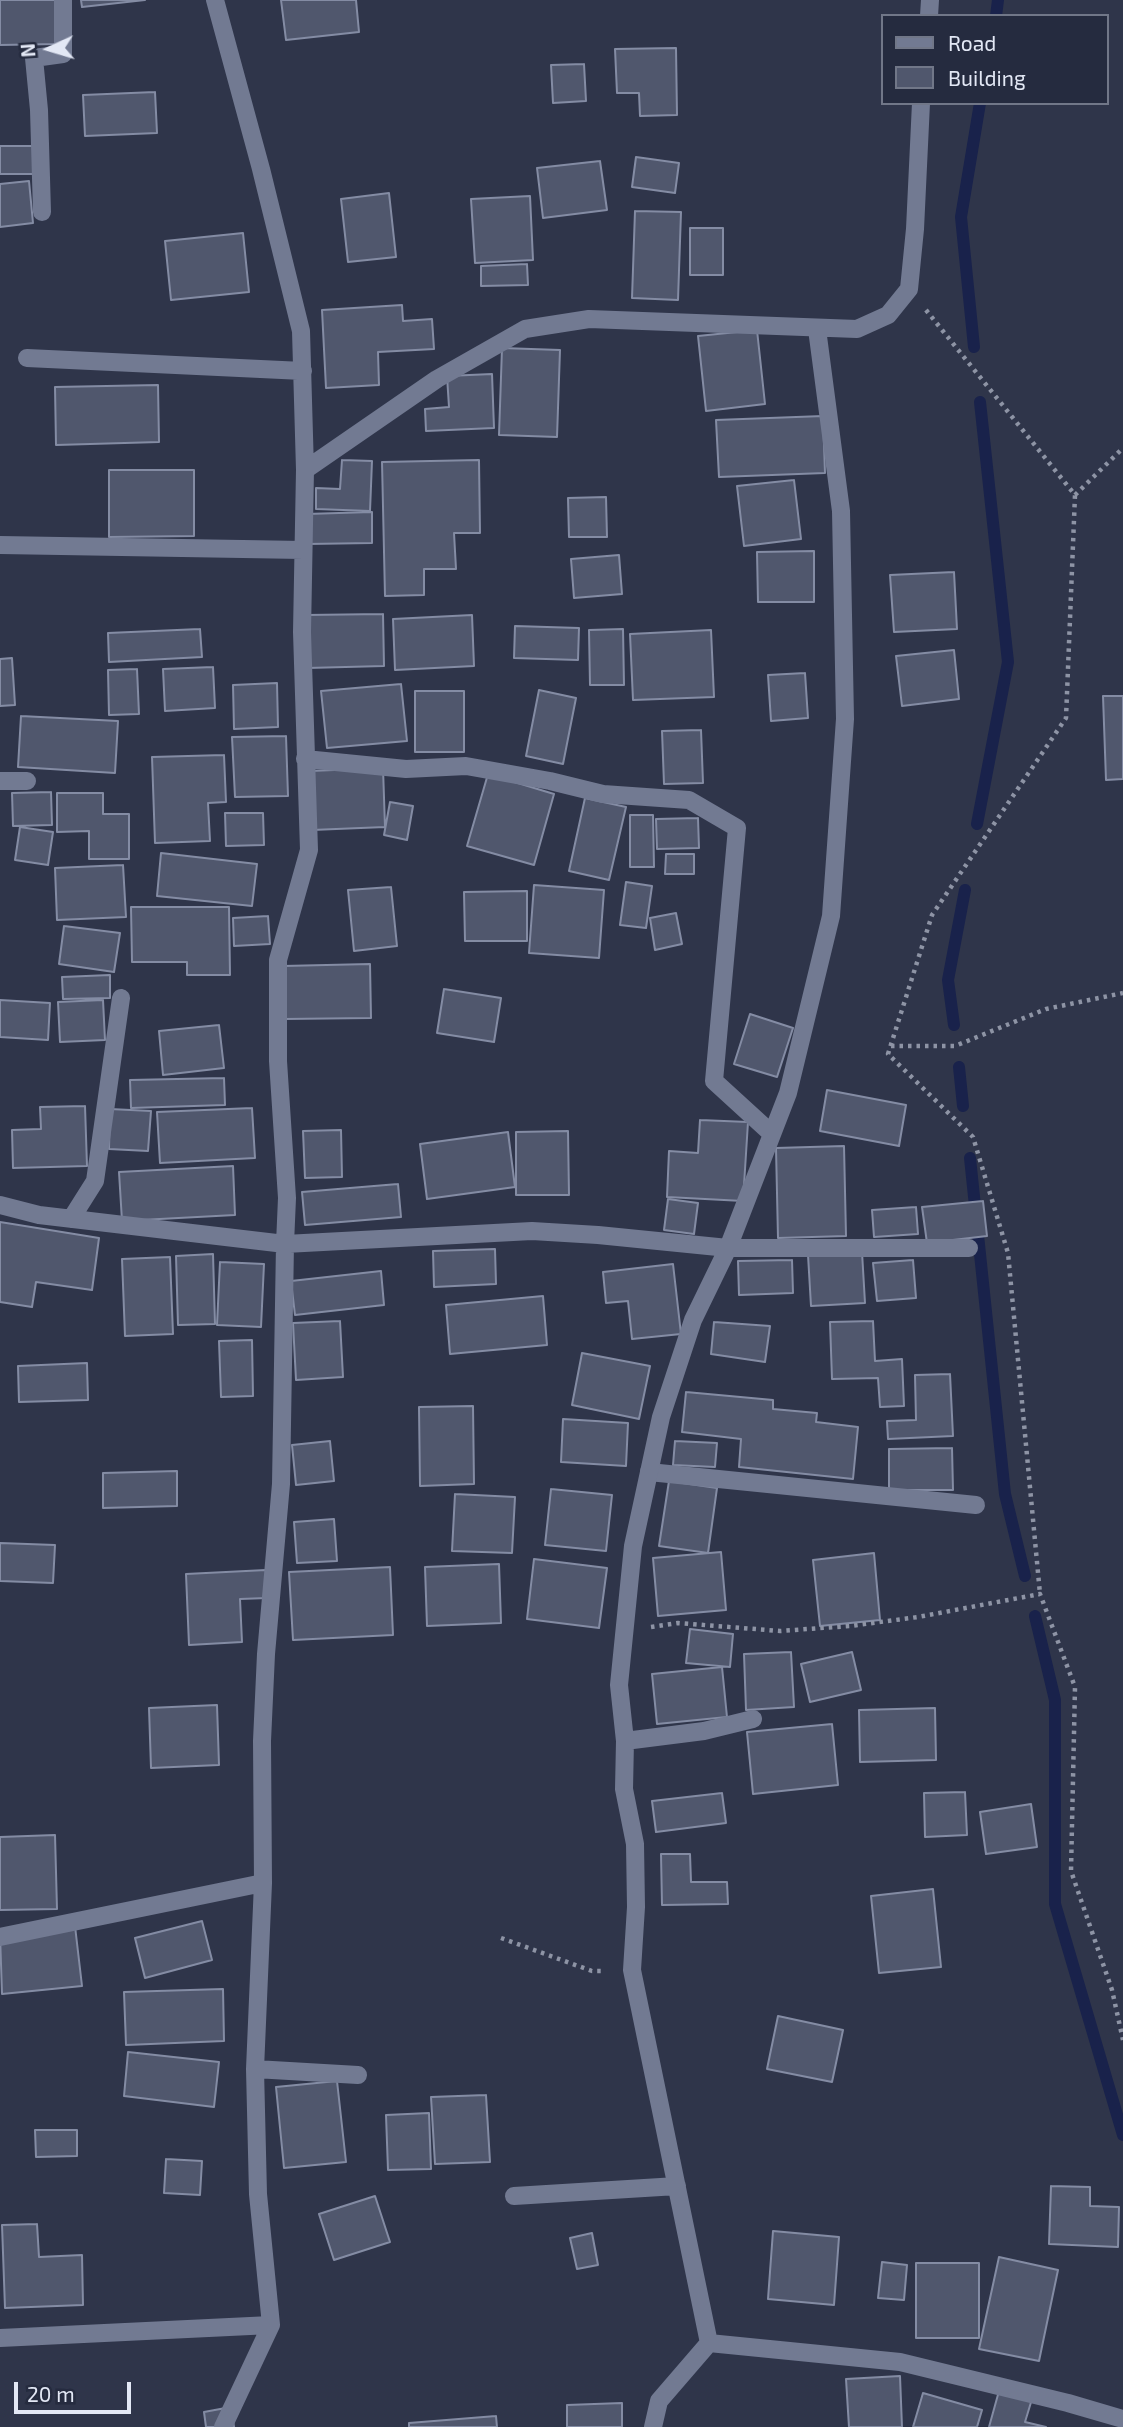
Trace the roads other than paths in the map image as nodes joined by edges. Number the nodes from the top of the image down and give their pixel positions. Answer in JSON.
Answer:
{"nodes":[{"id":1,"x":62,"y":0,"type":"edge"},
{"id":2,"x":215,"y":0,"type":"edge"},
{"id":3,"x":921,"y":105,"type":"edge"},
{"id":4,"x":42,"y":212,"type":"dead end"},
{"id":5,"x":817,"y":329,"type":"junction"},
{"id":6,"x":27,"y":358,"type":"dead end"},
{"id":7,"x":303,"y":371,"type":"junction"},
{"id":8,"x":305,"y":470,"type":"junction"},
{"id":9,"x":0,"y":545,"type":"edge"},
{"id":10,"x":303,"y":550,"type":"junction"},
{"id":11,"x":305,"y":759,"type":"junction"},
{"id":12,"x":0,"y":781,"type":"edge"},
{"id":13,"x":27,"y":781,"type":"dead end"},
{"id":14,"x":121,"y":999,"type":"dead end"},
{"id":15,"x":772,"y":1134,"type":"junction"},
{"id":16,"x":0,"y":1205,"type":"edge"},
{"id":17,"x":71,"y":1219,"type":"junction"},
{"id":18,"x":285,"y":1244,"type":"junction"},
{"id":19,"x":729,"y":1248,"type":"junction"},
{"id":20,"x":969,"y":1248,"type":"dead end"},
{"id":21,"x":649,"y":1472,"type":"junction"},
{"id":22,"x":976,"y":1505,"type":"dead end"},
{"id":23,"x":753,"y":1720,"type":"dead end"},
{"id":24,"x":625,"y":1741,"type":"junction"},
{"id":25,"x":263,"y":1883,"type":"junction"},
{"id":26,"x":0,"y":1937,"type":"edge"},
{"id":27,"x":255,"y":2069,"type":"junction"},
{"id":28,"x":358,"y":2075,"type":"dead end"},
{"id":29,"x":677,"y":2186,"type":"junction"},
{"id":30,"x":514,"y":2196,"type":"dead end"},
{"id":31,"x":271,"y":2325,"type":"junction"},
{"id":32,"x":0,"y":2338,"type":"edge"},
{"id":33,"x":709,"y":2343,"type":"junction"},
{"id":34,"x":1123,"y":2419,"type":"edge"},
{"id":35,"x":223,"y":2427,"type":"edge"},
{"id":36,"x":653,"y":2427,"type":"edge"}],
"edges":[{"from":1,"to":4,"type":"street"},
{"from":2,"to":7,"type":"street"},
{"from":3,"to":5,"type":"street"},
{"from":5,"to":8,"type":"street"},
{"from":5,"to":15,"type":"street"},
{"from":6,"to":7,"type":"street"},
{"from":7,"to":8,"type":"street"},
{"from":8,"to":10,"type":"street"},
{"from":9,"to":10,"type":"street"},
{"from":10,"to":11,"type":"street"},
{"from":11,"to":15,"type":"street"},
{"from":11,"to":18,"type":"street"},
{"from":12,"to":13,"type":"street"},
{"from":14,"to":17,"type":"street"},
{"from":15,"to":19,"type":"street"},
{"from":16,"to":17,"type":"street"},
{"from":17,"to":18,"type":"street"},
{"from":18,"to":19,"type":"street"},
{"from":18,"to":25,"type":"street"},
{"from":19,"to":20,"type":"street"},
{"from":19,"to":21,"type":"street"},
{"from":21,"to":22,"type":"street"},
{"from":21,"to":24,"type":"street"},
{"from":23,"to":24,"type":"street"},
{"from":24,"to":29,"type":"street"},
{"from":25,"to":26,"type":"street"},
{"from":25,"to":27,"type":"street"},
{"from":27,"to":28,"type":"street"},
{"from":27,"to":31,"type":"street"},
{"from":29,"to":30,"type":"street"},
{"from":29,"to":33,"type":"street"},
{"from":31,"to":32,"type":"street"},
{"from":31,"to":35,"type":"street"},
{"from":33,"to":34,"type":"street"},
{"from":33,"to":36,"type":"street"}]}
